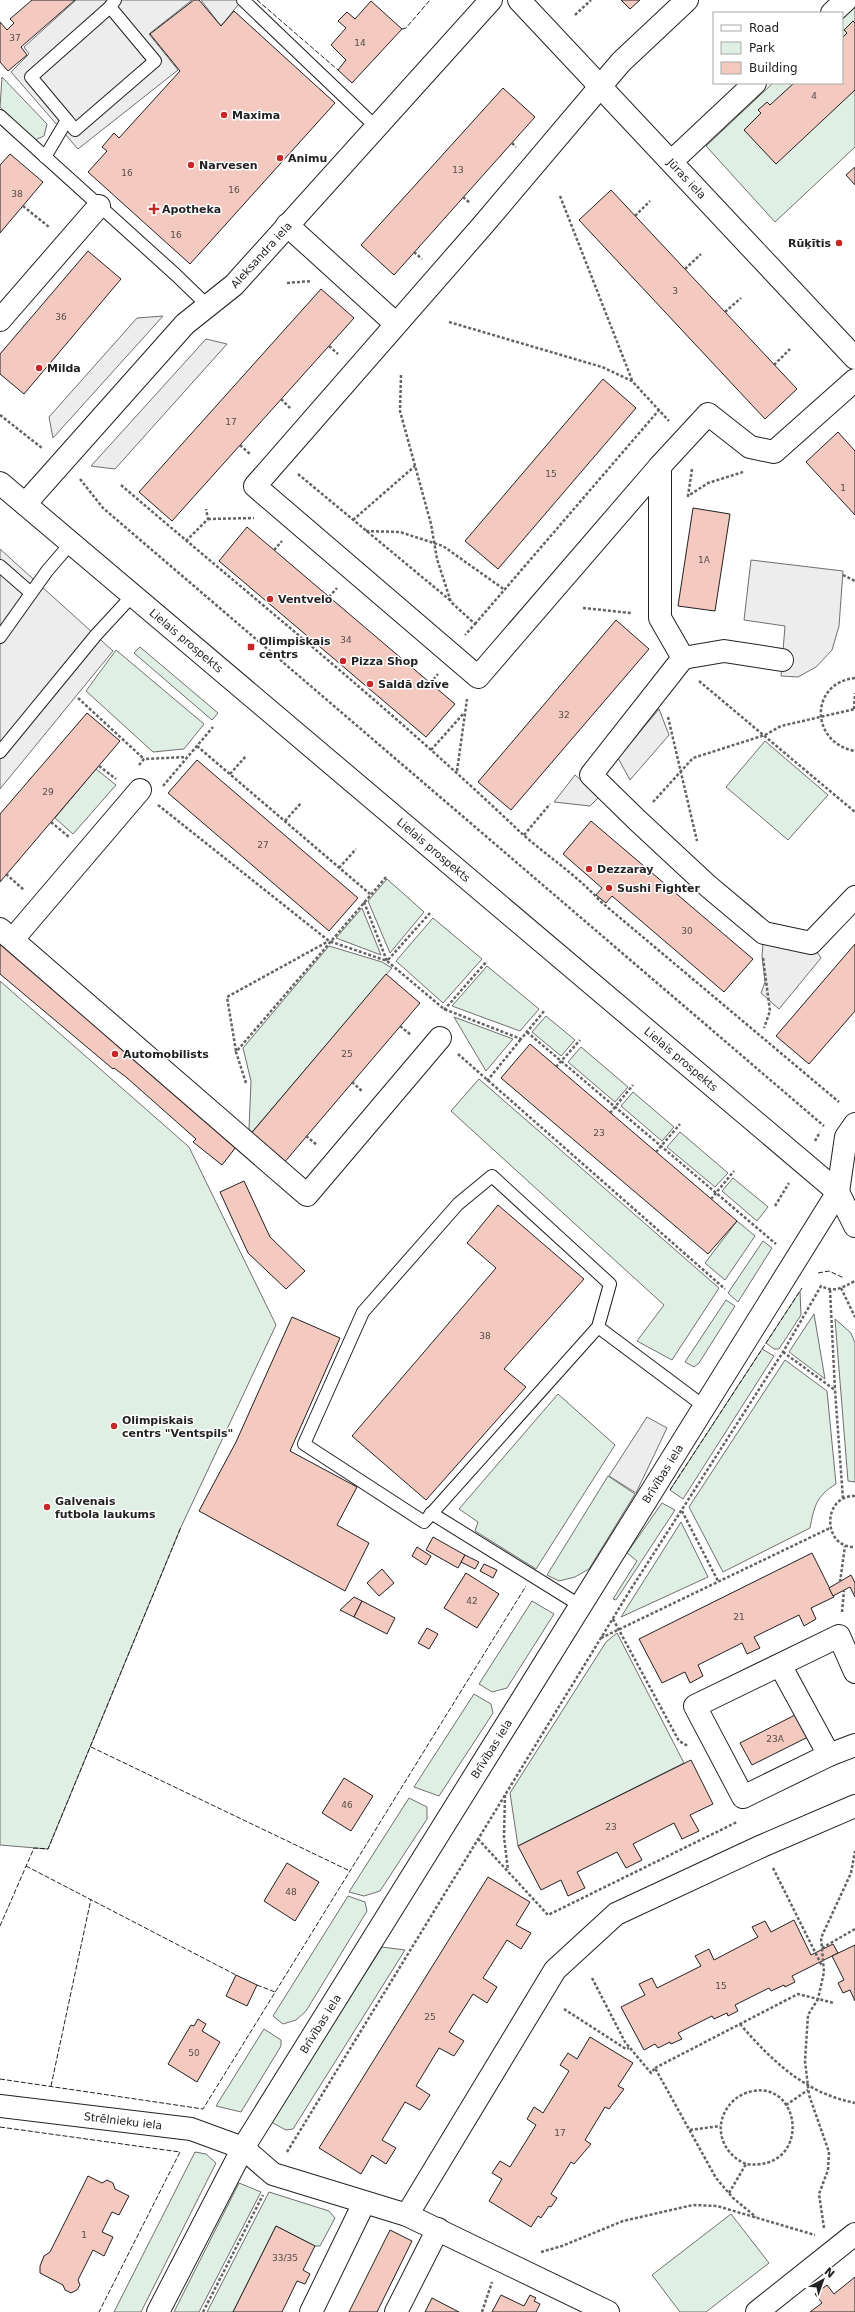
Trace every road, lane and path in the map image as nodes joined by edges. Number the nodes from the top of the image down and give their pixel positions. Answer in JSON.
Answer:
{"nodes":[{"id":1,"x":243,"y":0,"type":"edge"},
{"id":2,"x":491,"y":0,"type":"edge"},
{"id":3,"x":519,"y":0,"type":"edge"},
{"id":4,"x":591,"y":0,"type":"edge"},
{"id":5,"x":687,"y":0,"type":"edge"},
{"id":6,"x":846,"y":0,"type":"edge"},
{"id":7,"x":112,"y":4,"type":"edge"},
{"id":8,"x":833,"y":12,"type":"edge"},
{"id":9,"x":575,"y":15,"type":"dead end"},
{"id":10,"x":754,"y":84,"type":"edge"},
{"id":11,"x":601,"y":86,"type":"junction"},
{"id":12,"x":0,"y":116,"type":"edge"},
{"id":13,"x":66,"y":120,"type":"junction"},
{"id":14,"x":376,"y":127,"type":"junction"},
{"id":15,"x":45,"y":157,"type":"junction"},
{"id":16,"x":672,"y":162,"type":"junction"},
{"id":17,"x":560,"y":196,"type":"dead end"},
{"id":18,"x":650,"y":201,"type":"dead end"},
{"id":19,"x":23,"y":206,"type":"dead end"},
{"id":20,"x":99,"y":206,"type":"junction"},
{"id":21,"x":635,"y":216,"type":"dead end"},
{"id":22,"x":287,"y":225,"type":"junction"},
{"id":23,"x":68,"y":242,"type":"junction"},
{"id":24,"x":701,"y":254,"type":"dead end"},
{"id":25,"x":685,"y":269,"type":"dead end"},
{"id":26,"x":741,"y":298,"type":"dead end"},
{"id":27,"x":207,"y":305,"type":"junction"},
{"id":28,"x":725,"y":312,"type":"dead end"},
{"id":29,"x":0,"y":320,"type":"edge"},
{"id":30,"x":449,"y":322,"type":"dead end"},
{"id":31,"x":396,"y":324,"type":"junction"},
{"id":32,"x":329,"y":346,"type":"dead end"},
{"id":33,"x":790,"y":349,"type":"dead end"},
{"id":34,"x":343,"y":358,"type":"dead end"},
{"id":35,"x":855,"y":358,"type":"edge"},
{"id":36,"x":774,"y":365,"type":"dead end"},
{"id":37,"x":401,"y":375,"type":"dead end"},
{"id":38,"x":855,"y":380,"type":"edge"},
{"id":39,"x":632,"y":381,"type":"junction"},
{"id":40,"x":281,"y":399,"type":"dead end"},
{"id":41,"x":659,"y":410,"type":"junction"},
{"id":42,"x":294,"y":412,"type":"dead end"},
{"id":43,"x":0,"y":415,"type":"edge"},
{"id":44,"x":674,"y":425,"type":"dead end"},
{"id":45,"x":240,"y":445,"type":"dead end"},
{"id":46,"x":43,"y":448,"type":"dead end"},
{"id":47,"x":253,"y":457,"type":"dead end"},
{"id":48,"x":416,"y":466,"type":"junction"},
{"id":49,"x":660,"y":466,"type":"junction"},
{"id":50,"x":294,"y":471,"type":"dead end"},
{"id":51,"x":79,"y":479,"type":"dead end"},
{"id":52,"x":0,"y":483,"type":"edge"},
{"id":53,"x":121,"y":485,"type":"dead end"},
{"id":54,"x":25,"y":504,"type":"junction"},
{"id":55,"x":206,"y":509,"type":"dead end"},
{"id":56,"x":259,"y":516,"type":"dead end"},
{"id":57,"x":208,"y":520,"type":"junction"},
{"id":58,"x":353,"y":520,"type":"junction"},
{"id":59,"x":366,"y":531,"type":"junction"},
{"id":60,"x":285,"y":538,"type":"dead end"},
{"id":61,"x":186,"y":541,"type":"junction"},
{"id":62,"x":71,"y":543,"type":"junction"},
{"id":63,"x":434,"y":543,"type":"junction"},
{"id":64,"x":274,"y":550,"type":"dead end"},
{"id":65,"x":0,"y":566,"type":"edge"},
{"id":66,"x":843,"y":575,"type":"dead end"},
{"id":67,"x":855,"y":581,"type":"edge"},
{"id":68,"x":340,"y":584,"type":"dead end"},
{"id":69,"x":505,"y":590,"type":"junction"},
{"id":70,"x":31,"y":593,"type":"junction"},
{"id":71,"x":132,"y":596,"type":"junction"},
{"id":72,"x":329,"y":597,"type":"dead end"},
{"id":73,"x":451,"y":602,"type":"junction"},
{"id":74,"x":583,"y":608,"type":"dead end"},
{"id":75,"x":631,"y":613,"type":"dead end"},
{"id":76,"x":475,"y":624,"type":"junction"},
{"id":77,"x":0,"y":637,"type":"edge"},
{"id":78,"x":463,"y":638,"type":"dead end"},
{"id":79,"x":782,"y":660,"type":"dead end"},
{"id":80,"x":681,"y":661,"type":"junction"},
{"id":81,"x":441,"y":670,"type":"dead end"},
{"id":82,"x":855,"y":678,"type":"edge"},
{"id":83,"x":430,"y":683,"type":"dead end"},
{"id":84,"x":468,"y":693,"type":"dead end"},
{"id":85,"x":855,"y":693,"type":"edge"},
{"id":86,"x":78,"y":698,"type":"dead end"},
{"id":87,"x":855,"y":709,"type":"edge"},
{"id":88,"x":464,"y":713,"type":"junction"},
{"id":89,"x":821,"y":718,"type":"junction"},
{"id":90,"x":213,"y":727,"type":"dead end"},
{"id":91,"x":672,"y":734,"type":"dead end"},
{"id":92,"x":765,"y":735,"type":"junction"},
{"id":93,"x":197,"y":746,"type":"junction"},
{"id":94,"x":431,"y":750,"type":"junction"},
{"id":95,"x":855,"y":751,"type":"edge"},
{"id":96,"x":0,"y":752,"type":"edge"},
{"id":97,"x":246,"y":756,"type":"dead end"},
{"id":98,"x":188,"y":757,"type":"junction"},
{"id":99,"x":144,"y":759,"type":"junction"},
{"id":100,"x":99,"y":766,"type":"dead end"},
{"id":101,"x":457,"y":771,"type":"junction"},
{"id":102,"x":680,"y":771,"type":"junction"},
{"id":103,"x":230,"y":774,"type":"junction"},
{"id":104,"x":117,"y":780,"type":"dead end"},
{"id":105,"x":147,"y":787,"type":"junction"},
{"id":106,"x":301,"y":803,"type":"dead end"},
{"id":107,"x":550,"y":804,"type":"dead end"},
{"id":108,"x":855,"y":812,"type":"edge"},
{"id":109,"x":637,"y":820,"type":"junction"},
{"id":110,"x":285,"y":821,"type":"junction"},
{"id":111,"x":51,"y":822,"type":"dead end"},
{"id":112,"x":524,"y":835,"type":"junction"},
{"id":113,"x":74,"y":842,"type":"dead end"},
{"id":114,"x":699,"y":848,"type":"dead end"},
{"id":115,"x":356,"y":849,"type":"dead end"},
{"id":116,"x":339,"y":868,"type":"junction"},
{"id":117,"x":6,"y":874,"type":"dead end"},
{"id":118,"x":387,"y":876,"type":"dead end"},
{"id":119,"x":29,"y":894,"type":"dead end"},
{"id":120,"x":370,"y":894,"type":"junction"},
{"id":121,"x":855,"y":897,"type":"edge"},
{"id":122,"x":364,"y":902,"type":"junction"},
{"id":123,"x":430,"y":913,"type":"dead end"},
{"id":124,"x":764,"y":933,"type":"junction"},
{"id":125,"x":6,"y":934,"type":"edge"},
{"id":126,"x":329,"y":941,"type":"junction"},
{"id":127,"x":387,"y":961,"type":"junction"},
{"id":128,"x":487,"y":961,"type":"dead end"},
{"id":129,"x":444,"y":1009,"type":"junction"},
{"id":130,"x":545,"y":1010,"type":"dead end"},
{"id":131,"x":400,"y":1026,"type":"dead end"},
{"id":132,"x":764,"y":1028,"type":"dead end"},
{"id":133,"x":527,"y":1032,"type":"junction"},
{"id":134,"x":440,"y":1038,"type":"junction"},
{"id":135,"x":521,"y":1039,"type":"junction"},
{"id":136,"x":418,"y":1040,"type":"dead end"},
{"id":137,"x":580,"y":1040,"type":"dead end"},
{"id":138,"x":236,"y":1052,"type":"junction"},
{"id":139,"x":561,"y":1061,"type":"junction"},
{"id":140,"x":556,"y":1067,"type":"dead end"},
{"id":141,"x":487,"y":1081,"type":"junction"},
{"id":142,"x":246,"y":1083,"type":"dead end"},
{"id":143,"x":633,"y":1085,"type":"dead end"},
{"id":144,"x":840,"y":1102,"type":"dead end"},
{"id":145,"x":615,"y":1107,"type":"junction"},
{"id":146,"x":610,"y":1113,"type":"dead end"},
{"id":147,"x":680,"y":1124,"type":"dead end"},
{"id":148,"x":851,"y":1131,"type":"edge"},
{"id":149,"x":662,"y":1146,"type":"junction"},
{"id":150,"x":656,"y":1152,"type":"dead end"},
{"id":151,"x":734,"y":1171,"type":"dead end"},
{"id":152,"x":847,"y":1186,"type":"edge"},
{"id":153,"x":717,"y":1192,"type":"junction"},
{"id":154,"x":711,"y":1199,"type":"dead end"},
{"id":155,"x":855,"y":1226,"type":"edge"},
{"id":156,"x":778,"y":1245,"type":"dead end"},
{"id":157,"x":855,"y":1281,"type":"edge"},
{"id":158,"x":840,"y":1288,"type":"junction"},
{"id":159,"x":725,"y":1289,"type":"dead end"},
{"id":160,"x":830,"y":1290,"type":"junction"},
{"id":161,"x":855,"y":1316,"type":"edge"},
{"id":162,"x":598,"y":1327,"type":"junction"},
{"id":163,"x":783,"y":1352,"type":"junction"},
{"id":164,"x":835,"y":1390,"type":"junction"},
{"id":165,"x":705,"y":1407,"type":"junction"},
{"id":166,"x":855,"y":1496,"type":"edge"},
{"id":167,"x":843,"y":1499,"type":"junction"},
{"id":168,"x":681,"y":1511,"type":"junction"},
{"id":169,"x":431,"y":1513,"type":"junction"},
{"id":170,"x":830,"y":1528,"type":"junction"},
{"id":171,"x":846,"y":1546,"type":"junction"},
{"id":172,"x":855,"y":1547,"type":"edge"},
{"id":173,"x":718,"y":1581,"type":"junction"},
{"id":174,"x":840,"y":1582,"type":"dead end"},
{"id":175,"x":581,"y":1606,"type":"junction"},
{"id":176,"x":613,"y":1619,"type":"junction"},
{"id":177,"x":618,"y":1629,"type":"junction"},
{"id":178,"x":601,"y":1638,"type":"junction"},
{"id":179,"x":780,"y":1665,"type":"junction"},
{"id":180,"x":855,"y":1672,"type":"edge"},
{"id":181,"x":855,"y":1745,"type":"edge"},
{"id":182,"x":691,"y":1748,"type":"dead end"},
{"id":183,"x":830,"y":1755,"type":"junction"},
{"id":184,"x":505,"y":1794,"type":"junction"},
{"id":185,"x":852,"y":1814,"type":"edge"},
{"id":186,"x":734,"y":1815,"type":"dead end"},
{"id":187,"x":478,"y":1839,"type":"junction"},
{"id":188,"x":855,"y":1851,"type":"edge"},
{"id":189,"x":771,"y":1863,"type":"dead end"},
{"id":190,"x":508,"y":1871,"type":"junction"},
{"id":191,"x":855,"y":1929,"type":"edge"},
{"id":192,"x":822,"y":1948,"type":"junction"},
{"id":193,"x":823,"y":1968,"type":"junction"},
{"id":194,"x":592,"y":1978,"type":"dead end"},
{"id":195,"x":818,"y":1999,"type":"junction"},
{"id":196,"x":834,"y":2003,"type":"dead end"},
{"id":197,"x":564,"y":2010,"type":"dead end"},
{"id":198,"x":740,"y":2024,"type":"junction"},
{"id":199,"x":629,"y":2048,"type":"junction"},
{"id":200,"x":655,"y":2068,"type":"junction"},
{"id":201,"x":808,"y":2088,"type":"junction"},
{"id":202,"x":855,"y":2103,"type":"edge"},
{"id":203,"x":786,"y":2105,"type":"junction"},
{"id":204,"x":0,"y":2106,"type":"edge"},
{"id":205,"x":720,"y":2126,"type":"junction"},
{"id":206,"x":690,"y":2130,"type":"junction"},
{"id":207,"x":243,"y":2148,"type":"junction"},
{"id":208,"x":746,"y":2164,"type":"junction"},
{"id":209,"x":273,"y":2174,"type":"junction"},
{"id":210,"x":729,"y":2193,"type":"junction"},
{"id":211,"x":364,"y":2203,"type":"junction"},
{"id":212,"x":407,"y":2215,"type":"junction"},
{"id":213,"x":757,"y":2217,"type":"junction"},
{"id":214,"x":438,"y":2229,"type":"junction"},
{"id":215,"x":841,"y":2238,"type":"edge"},
{"id":216,"x":537,"y":2253,"type":"dead end"},
{"id":217,"x":499,"y":2258,"type":"junction"},
{"id":218,"x":158,"y":2312,"type":"edge"},
{"id":219,"x":203,"y":2312,"type":"edge"},
{"id":220,"x":311,"y":2312,"type":"edge"},
{"id":221,"x":396,"y":2312,"type":"edge"},
{"id":222,"x":482,"y":2312,"type":"edge"},
{"id":223,"x":608,"y":2312,"type":"edge"},
{"id":224,"x":757,"y":2312,"type":"edge"}],
"edges":[{"from":1,"to":14,"type":"lane"},
{"from":2,"to":14,"type":"street","name":"Aleksandra iela"},
{"from":3,"to":11,"type":"street","name":"Jūras iela"},
{"from":4,"to":9,"type":"path"},
{"from":5,"to":11,"type":"street"},
{"from":6,"to":8,"type":"street"},
{"from":7,"to":13,"type":"lane"},
{"from":7,"to":13,"type":"lane"},
{"from":10,"to":16,"type":"street"},
{"from":11,"to":16,"type":"street","name":"Jūras iela"},
{"from":11,"to":31,"type":"street"},
{"from":12,"to":15,"type":"lane"},
{"from":13,"to":15,"type":"lane"},
{"from":14,"to":22,"type":"street","name":"Aleksandra iela"},
{"from":15,"to":20,"type":"lane"},
{"from":16,"to":35,"type":"street","name":"Jūras iela"},
{"from":17,"to":39,"type":"path"},
{"from":18,"to":21,"type":"path"},
{"from":19,"to":23,"type":"path"},
{"from":20,"to":23,"type":"street"},
{"from":20,"to":27,"type":"lane"},
{"from":22,"to":27,"type":"street","name":"Aleksandra iela"},
{"from":22,"to":31,"type":"street"},
{"from":23,"to":29,"type":"street"},
{"from":24,"to":25,"type":"path"},
{"from":26,"to":28,"type":"path"},
{"from":27,"to":54,"type":"street","name":"Aleksandra iela"},
{"from":30,"to":39,"type":"path"},
{"from":31,"to":49,"type":"street"},
{"from":32,"to":34,"type":"path"},
{"from":33,"to":36,"type":"path"},
{"from":37,"to":48,"type":"path"},
{"from":38,"to":49,"type":"street"},
{"from":39,"to":41,"type":"path"},
{"from":40,"to":42,"type":"path"},
{"from":41,"to":44,"type":"path"},
{"from":41,"to":69,"type":"path"},
{"from":43,"to":46,"type":"path"},
{"from":45,"to":47,"type":"path"},
{"from":48,"to":58,"type":"path"},
{"from":48,"to":63,"type":"path"},
{"from":49,"to":80,"type":"street"},
{"from":50,"to":58,"type":"path"},
{"from":51,"to":148,"type":"path"},
{"from":52,"to":54,"type":"street","name":"Lielais prospekts"},
{"from":53,"to":61,"type":"path"},
{"from":54,"to":62,"type":"street","name":"Lielais prospekts"},
{"from":55,"to":57,"type":"path"},
{"from":56,"to":57,"type":"path"},
{"from":57,"to":61,"type":"path"},
{"from":58,"to":59,"type":"path"},
{"from":59,"to":63,"type":"path"},
{"from":59,"to":73,"type":"path"},
{"from":60,"to":64,"type":"path"},
{"from":61,"to":94,"type":"path"},
{"from":62,"to":70,"type":"lane"},
{"from":62,"to":71,"type":"street","name":"Lielais prospekts"},
{"from":63,"to":69,"type":"path"},
{"from":63,"to":73,"type":"path"},
{"from":65,"to":70,"type":"lane"},
{"from":66,"to":67,"type":"path"},
{"from":68,"to":72,"type":"path"},
{"from":69,"to":76,"type":"path"},
{"from":70,"to":77,"type":"lane"},
{"from":71,"to":96,"type":"lane"},
{"from":71,"to":152,"type":"street","name":"Lielais prospekts"},
{"from":73,"to":76,"type":"path"},
{"from":74,"to":75,"type":"path"},
{"from":76,"to":78,"type":"path"},
{"from":79,"to":80,"type":"street"},
{"from":80,"to":92,"type":"path"},
{"from":80,"to":109,"type":"street"},
{"from":81,"to":83,"type":"path"},
{"from":82,"to":89,"type":"path"},
{"from":84,"to":88,"type":"path"},
{"from":85,"to":87,"type":"path"},
{"from":86,"to":99,"type":"path"},
{"from":87,"to":89,"type":"path"},
{"from":88,"to":94,"type":"path"},
{"from":88,"to":101,"type":"path"},
{"from":89,"to":92,"type":"path"},
{"from":89,"to":95,"type":"path"},
{"from":90,"to":93,"type":"path"},
{"from":91,"to":102,"type":"path"},
{"from":92,"to":102,"type":"path"},
{"from":92,"to":108,"type":"path"},
{"from":93,"to":98,"type":"path"},
{"from":93,"to":103,"type":"path"},
{"from":94,"to":101,"type":"path"},
{"from":97,"to":103,"type":"path"},
{"from":98,"to":99,"type":"path"},
{"from":98,"to":105,"type":"path"},
{"from":99,"to":105,"type":"path"},
{"from":100,"to":104,"type":"path"},
{"from":101,"to":112,"type":"path"},
{"from":102,"to":109,"type":"path"},
{"from":102,"to":114,"type":"path"},
{"from":103,"to":110,"type":"path"},
{"from":105,"to":125,"type":"street"},
{"from":105,"to":126,"type":"path"},
{"from":106,"to":110,"type":"path"},
{"from":107,"to":112,"type":"path"},
{"from":109,"to":124,"type":"street"},
{"from":110,"to":116,"type":"path"},
{"from":111,"to":113,"type":"path"},
{"from":112,"to":144,"type":"path"},
{"from":115,"to":116,"type":"path"},
{"from":116,"to":120,"type":"path"},
{"from":117,"to":119,"type":"path"},
{"from":118,"to":120,"type":"path"},
{"from":120,"to":122,"type":"path"},
{"from":121,"to":124,"type":"street"},
{"from":122,"to":126,"type":"path"},
{"from":122,"to":127,"type":"path"},
{"from":123,"to":127,"type":"path"},
{"from":124,"to":132,"type":"path"},
{"from":125,"to":134,"type":"street"},
{"from":126,"to":127,"type":"path"},
{"from":126,"to":138,"type":"path"},
{"from":126,"to":138,"type":"path"},
{"from":127,"to":129,"type":"path"},
{"from":128,"to":129,"type":"path"},
{"from":129,"to":134,"type":"path"},
{"from":129,"to":135,"type":"path"},
{"from":130,"to":133,"type":"path"},
{"from":131,"to":136,"type":"path"},
{"from":133,"to":135,"type":"path"},
{"from":133,"to":139,"type":"path"},
{"from":134,"to":141,"type":"path"},
{"from":135,"to":141,"type":"path"},
{"from":137,"to":139,"type":"path"},
{"from":138,"to":142,"type":"path"},
{"from":139,"to":140,"type":"path"},
{"from":139,"to":145,"type":"path"},
{"from":141,"to":159,"type":"path"},
{"from":143,"to":145,"type":"path"},
{"from":145,"to":146,"type":"path"},
{"from":145,"to":149,"type":"path"},
{"from":147,"to":149,"type":"path"},
{"from":148,"to":152,"type":"street","name":"Brīvības iela"},
{"from":149,"to":150,"type":"path"},
{"from":149,"to":153,"type":"path"},
{"from":151,"to":153,"type":"path"},
{"from":152,"to":155,"type":"street","name":"Lielais prospekts"},
{"from":152,"to":165,"type":"street","name":"Brīvības iela"},
{"from":153,"to":154,"type":"path"},
{"from":153,"to":156,"type":"path"},
{"from":157,"to":158,"type":"path"},
{"from":158,"to":160,"type":"path"},
{"from":158,"to":161,"type":"path"},
{"from":160,"to":163,"type":"path"},
{"from":160,"to":164,"type":"path"},
{"from":162,"to":165,"type":"lane"},
{"from":162,"to":169,"type":"lane"},
{"from":162,"to":169,"type":"lane"},
{"from":163,"to":164,"type":"path"},
{"from":163,"to":168,"type":"path"},
{"from":164,"to":167,"type":"path"},
{"from":165,"to":175,"type":"street","name":"Brīvības iela"},
{"from":166,"to":167,"type":"path"},
{"from":167,"to":170,"type":"path"},
{"from":168,"to":173,"type":"path"},
{"from":168,"to":176,"type":"path"},
{"from":169,"to":175,"type":"lane"},
{"from":170,"to":171,"type":"path"},
{"from":170,"to":173,"type":"path"},
{"from":171,"to":172,"type":"path"},
{"from":171,"to":174,"type":"path"},
{"from":173,"to":177,"type":"path"},
{"from":175,"to":207,"type":"street","name":"Brīvības iela"},
{"from":176,"to":177,"type":"path"},
{"from":176,"to":178,"type":"path"},
{"from":177,"to":178,"type":"path"},
{"from":177,"to":182,"type":"path"},
{"from":178,"to":184,"type":"path"},
{"from":179,"to":180,"type":"street"},
{"from":179,"to":183,"type":"street"},
{"from":179,"to":183,"type":"street"},
{"from":181,"to":183,"type":"street"},
{"from":184,"to":187,"type":"path"},
{"from":184,"to":190,"type":"path"},
{"from":185,"to":212,"type":"street"},
{"from":186,"to":190,"type":"path"},
{"from":187,"to":190,"type":"path"},
{"from":187,"to":209,"type":"path"},
{"from":188,"to":192,"type":"path"},
{"from":189,"to":193,"type":"path"},
{"from":191,"to":192,"type":"path"},
{"from":192,"to":193,"type":"path"},
{"from":193,"to":195,"type":"path"},
{"from":194,"to":199,"type":"path"},
{"from":195,"to":196,"type":"path"},
{"from":195,"to":198,"type":"path"},
{"from":195,"to":201,"type":"path"},
{"from":197,"to":199,"type":"path"},
{"from":198,"to":200,"type":"path"},
{"from":198,"to":201,"type":"path"},
{"from":199,"to":200,"type":"path"},
{"from":200,"to":206,"type":"path"},
{"from":201,"to":202,"type":"path"},
{"from":201,"to":203,"type":"path"},
{"from":201,"to":215,"type":"path"},
{"from":203,"to":205,"type":"path"},
{"from":203,"to":208,"type":"path"},
{"from":204,"to":207,"type":"street","name":"Strēlnieku iela"},
{"from":205,"to":206,"type":"path"},
{"from":205,"to":208,"type":"path"},
{"from":206,"to":210,"type":"path"},
{"from":207,"to":209,"type":"street"},
{"from":207,"to":218,"type":"street","name":"Brīvības iela"},
{"from":208,"to":210,"type":"path"},
{"from":209,"to":211,"type":"street"},
{"from":209,"to":219,"type":"path"},
{"from":210,"to":213,"type":"path"},
{"from":211,"to":212,"type":"street"},
{"from":211,"to":220,"type":"street"},
{"from":212,"to":214,"type":"street"},
{"from":213,"to":215,"type":"path"},
{"from":213,"to":216,"type":"path"},
{"from":214,"to":217,"type":"street"},
{"from":214,"to":221,"type":"street"},
{"from":215,"to":224,"type":"street"},
{"from":217,"to":222,"type":"path"},
{"from":217,"to":223,"type":"street"}]}
